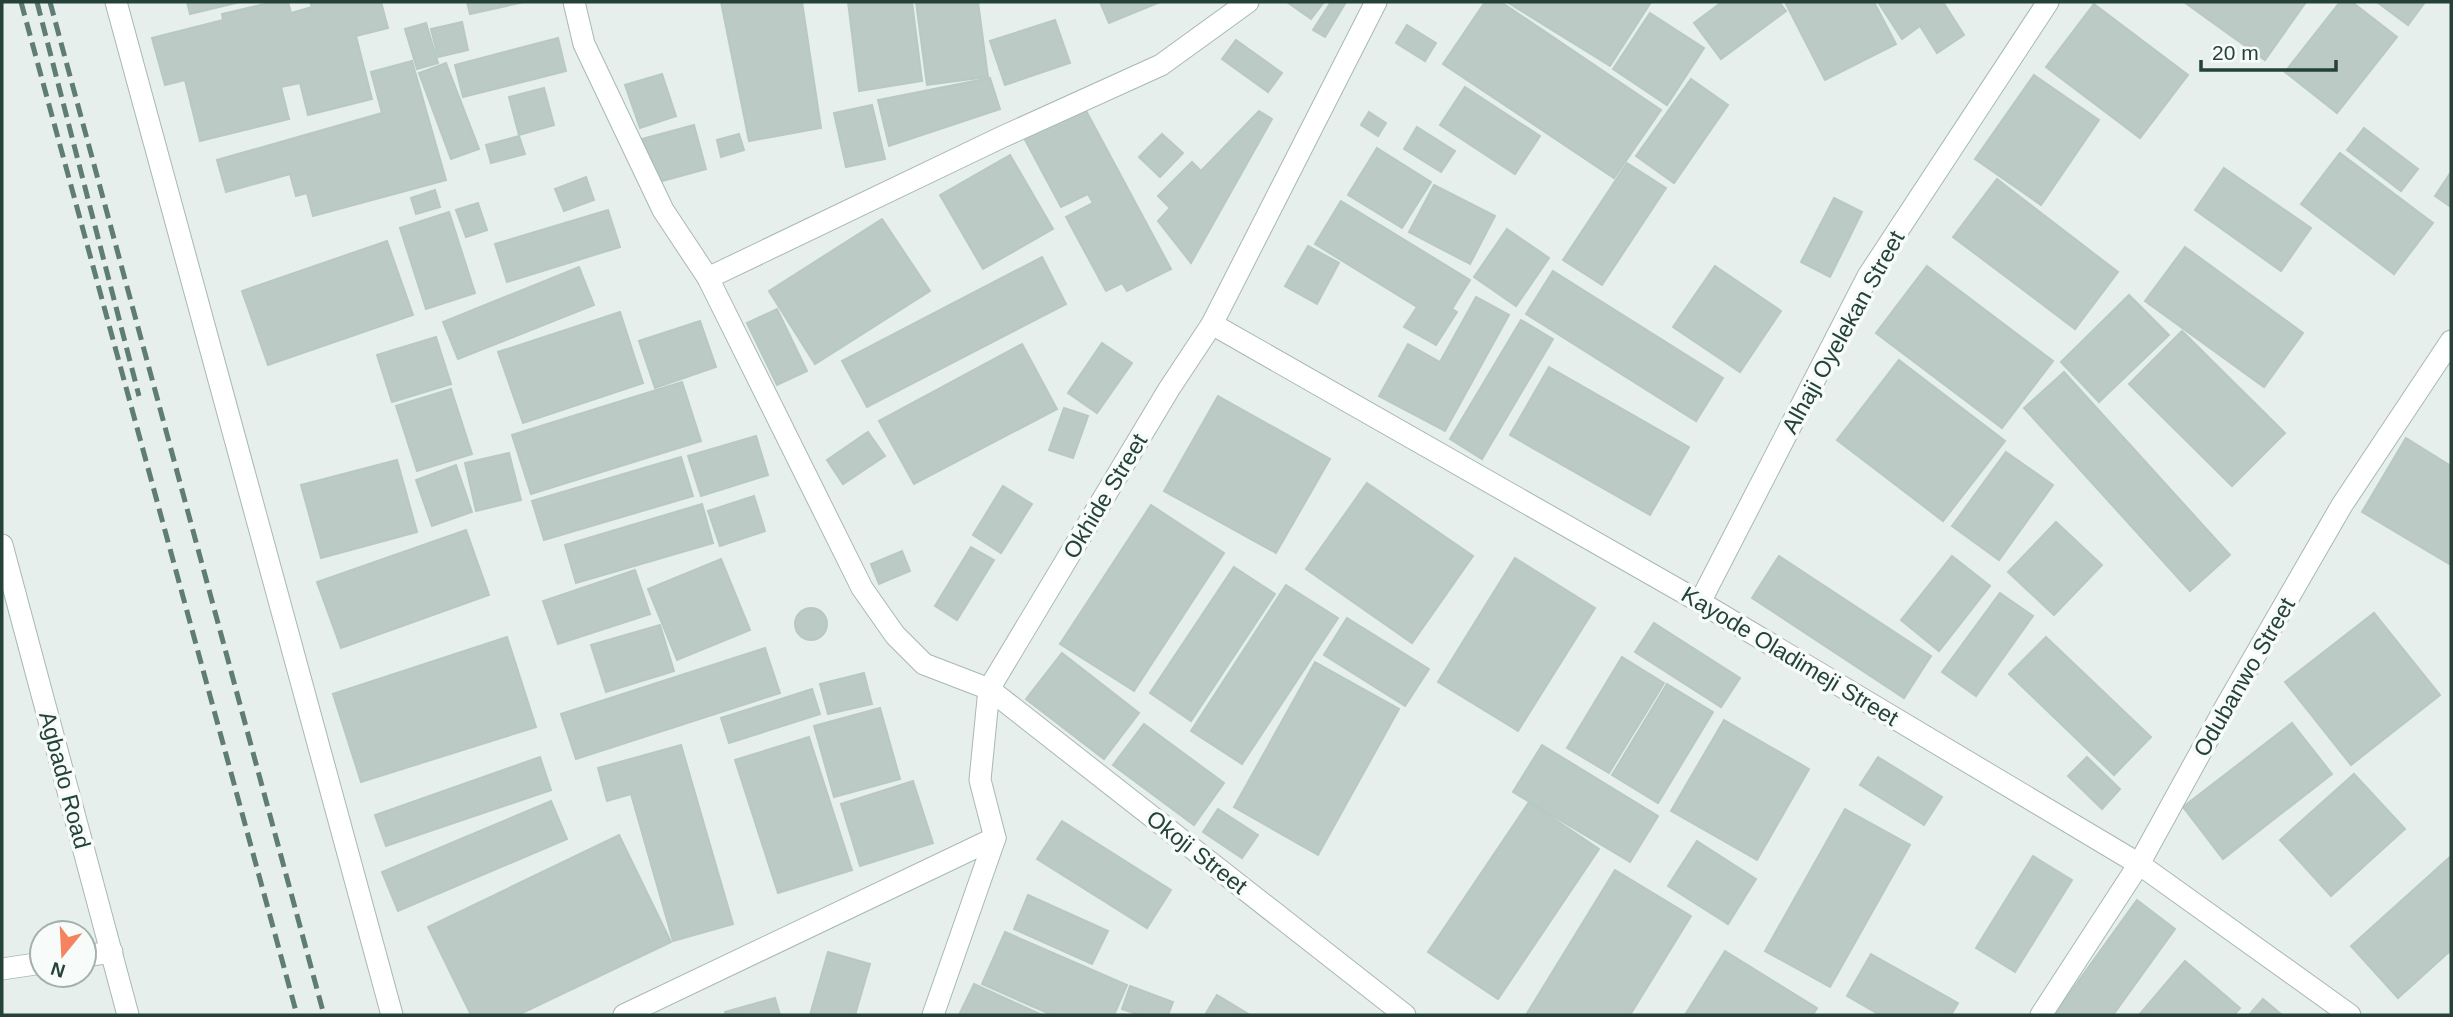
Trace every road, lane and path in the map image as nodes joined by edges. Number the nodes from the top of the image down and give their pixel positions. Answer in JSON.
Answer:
{"nodes":[{"id":1,"x":116,"y":2,"type":"edge"},
{"id":2,"x":574,"y":2,"type":"edge"},
{"id":3,"x":1248,"y":2,"type":"edge"},
{"id":4,"x":1376,"y":2,"type":"edge"},
{"id":5,"x":2048,"y":2,"type":"edge"},
{"id":6,"x":708,"y":278,"type":"junction"},
{"id":7,"x":1212,"y":324,"type":"junction"},
{"id":8,"x":2451,"y":341,"type":"edge"},
{"id":9,"x":2,"y":545,"type":"edge"},
{"id":10,"x":1700,"y":602,"type":"junction"},
{"id":11,"x":989,"y":689,"type":"junction"},
{"id":12,"x":995,"y":838,"type":"junction"},
{"id":13,"x":2139,"y":864,"type":"junction"},
{"id":14,"x":112,"y":952,"type":"junction"},
{"id":15,"x":98,"y":954,"type":"edge"},
{"id":16,"x":28,"y":965,"type":"edge"},
{"id":17,"x":2,"y":969,"type":"edge"},
{"id":18,"x":128,"y":1015,"type":"edge"},
{"id":19,"x":392,"y":1015,"type":"edge"},
{"id":20,"x":624,"y":1015,"type":"edge"},
{"id":21,"x":933,"y":1015,"type":"edge"},
{"id":22,"x":1405,"y":1015,"type":"edge"},
{"id":23,"x":2041,"y":1015,"type":"edge"},
{"id":24,"x":2350,"y":1015,"type":"edge"}],
"edges":[{"from":1,"to":19,"type":"street"},
{"from":2,"to":6,"type":"street","name":"Okoji Street"},
{"from":3,"to":6,"type":"street"},
{"from":4,"to":7,"type":"street","name":"Okhide Street"},
{"from":5,"to":10,"type":"street","name":"Alhaji Oyelekan Street"},
{"from":6,"to":11,"type":"street","name":"Okoji Street"},
{"from":7,"to":10,"type":"street","name":"Kayode Oladimeji Street"},
{"from":7,"to":11,"type":"street","name":"Okhide Street"},
{"from":8,"to":13,"type":"street","name":"Odubanwo Street"},
{"from":9,"to":14,"type":"street","name":"Agbado Road"},
{"from":10,"to":13,"type":"street","name":"Kayode Oladimeji Street"},
{"from":11,"to":12,"type":"street","name":"Okhide Street"},
{"from":11,"to":22,"type":"street","name":"Okoji Street"},
{"from":12,"to":20,"type":"street"},
{"from":12,"to":21,"type":"street"},
{"from":13,"to":23,"type":"street","name":"Odubanwo Street"},
{"from":13,"to":24,"type":"street","name":"Kayode Oladimeji Street"},
{"from":14,"to":15,"type":"street"},
{"from":14,"to":18,"type":"street","name":"Agbado Road"},
{"from":16,"to":17,"type":"street"}]}
